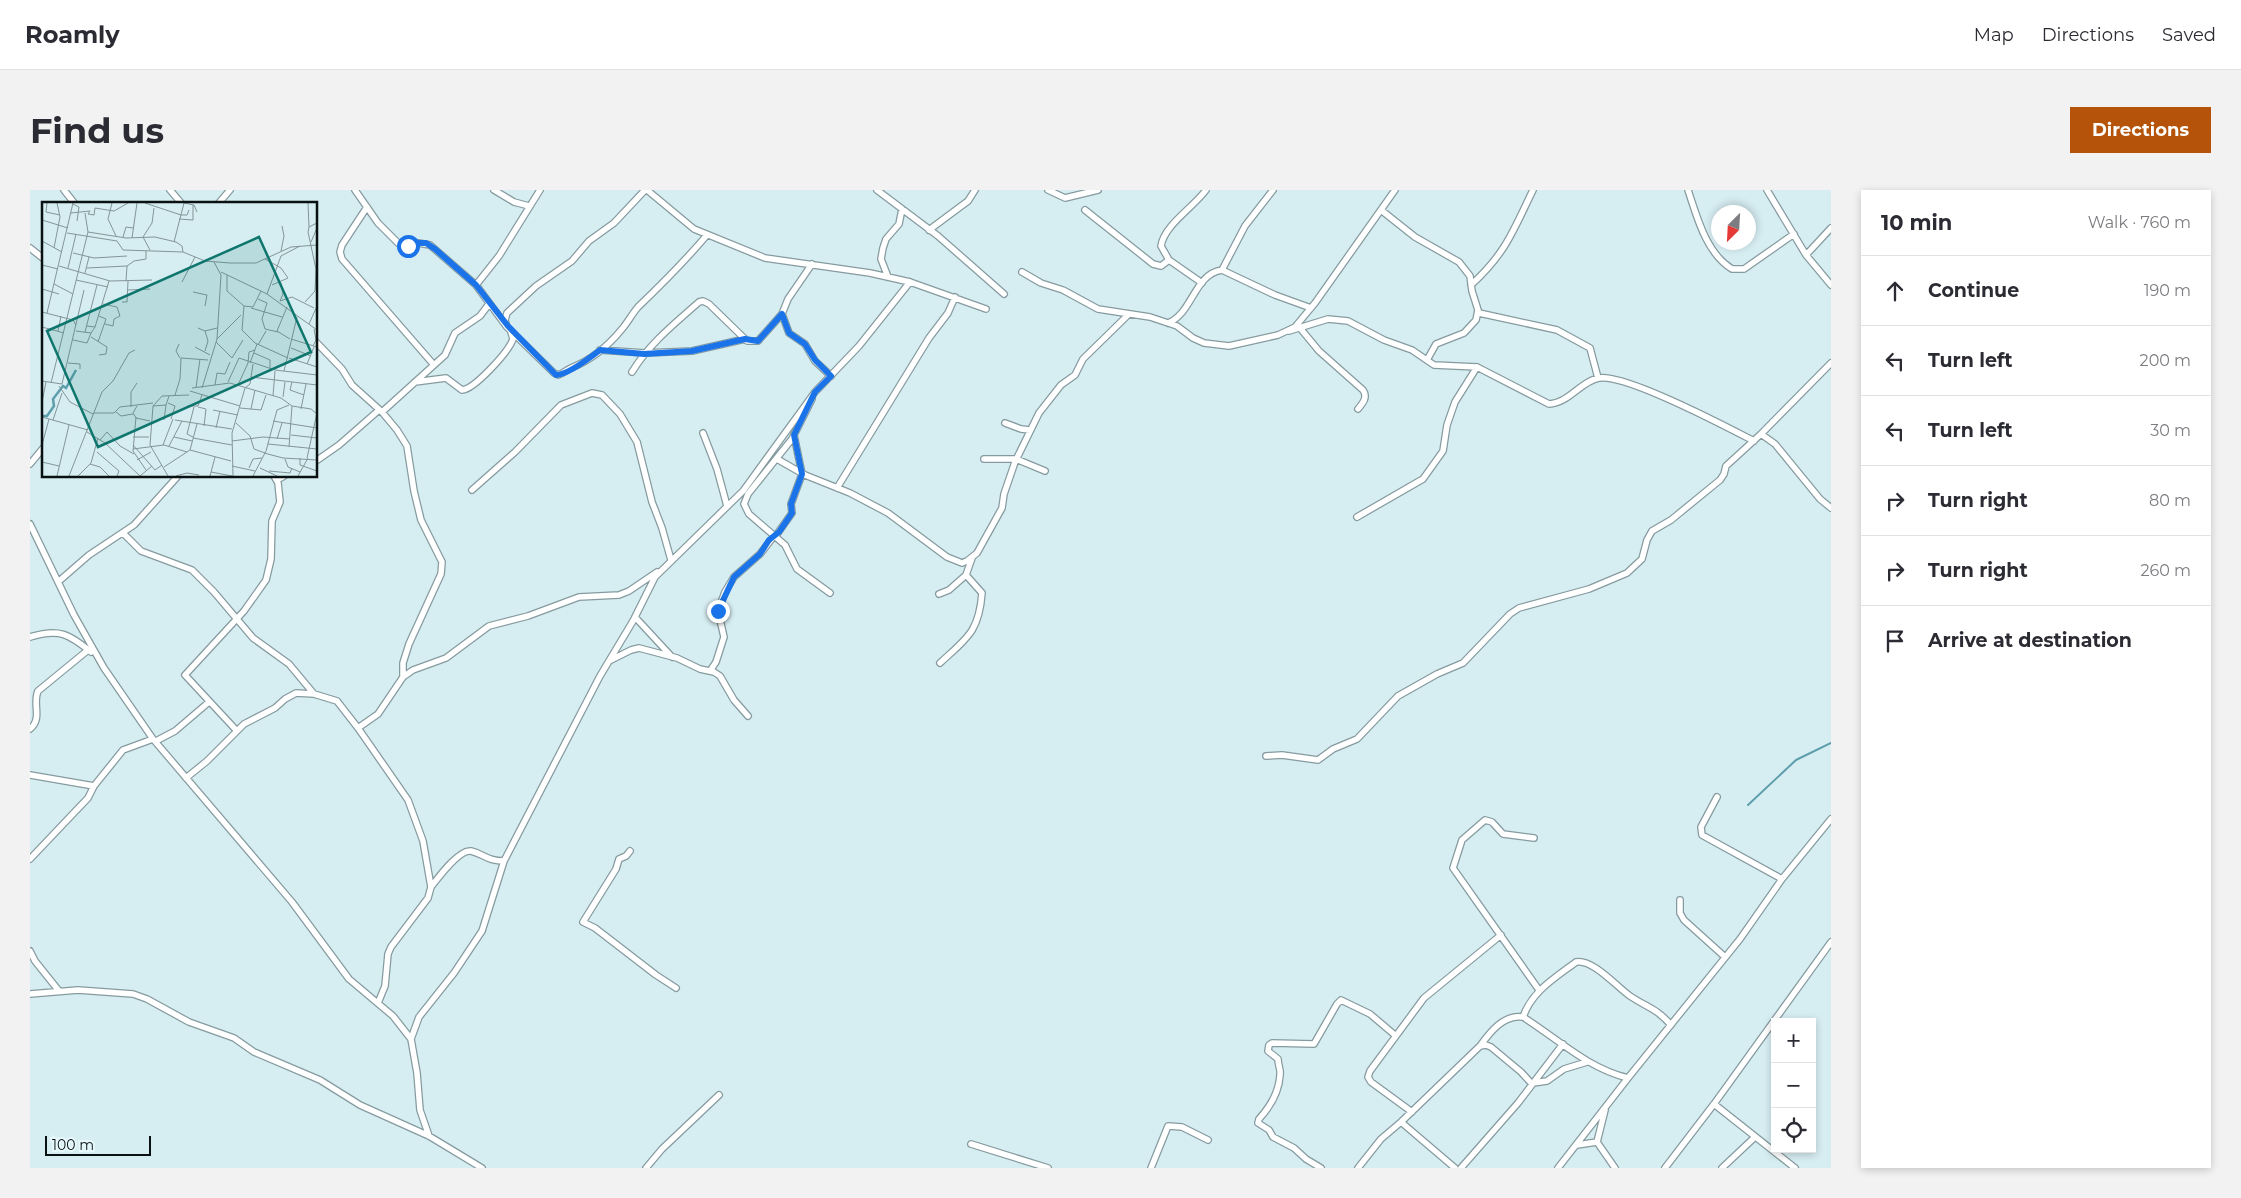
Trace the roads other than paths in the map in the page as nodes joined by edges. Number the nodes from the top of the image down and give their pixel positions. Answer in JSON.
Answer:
{"nodes":[{"id":1,"x":64,"y":190,"type":"edge"},
{"id":2,"x":170,"y":190,"type":"edge"},
{"id":3,"x":230,"y":190,"type":"edge"},
{"id":4,"x":355,"y":190,"type":"edge"},
{"id":5,"x":494,"y":190,"type":"edge"},
{"id":6,"x":540,"y":190,"type":"edge"},
{"id":7,"x":646,"y":190,"type":"edge"},
{"id":8,"x":877,"y":190,"type":"edge"},
{"id":9,"x":975,"y":190,"type":"edge"},
{"id":10,"x":1048,"y":190,"type":"edge"},
{"id":11,"x":1098,"y":190,"type":"edge"},
{"id":12,"x":1206,"y":190,"type":"edge"},
{"id":13,"x":1273,"y":190,"type":"edge"},
{"id":14,"x":1395,"y":190,"type":"edge"},
{"id":15,"x":1534,"y":190,"type":"edge"},
{"id":16,"x":1688,"y":190,"type":"edge"},
{"id":17,"x":1767,"y":190,"type":"edge"},
{"id":18,"x":73,"y":202,"type":"edge"},
{"id":19,"x":180,"y":202,"type":"edge"},
{"id":20,"x":220,"y":202,"type":"edge"},
{"id":21,"x":367,"y":206,"type":"junction"},
{"id":22,"x":530,"y":206,"type":"junction"},
{"id":23,"x":902,"y":209,"type":"junction"},
{"id":24,"x":1085,"y":210,"type":"dead end"},
{"id":25,"x":1381,"y":210,"type":"junction"},
{"id":26,"x":1831,"y":228,"type":"edge"},
{"id":27,"x":929,"y":230,"type":"junction"},
{"id":28,"x":1794,"y":234,"type":"junction"},
{"id":29,"x":707,"y":236,"type":"junction"},
{"id":30,"x":30,"y":248,"type":"edge"},
{"id":31,"x":1806,"y":255,"type":"junction"},
{"id":32,"x":42,"y":257,"type":"edge"},
{"id":33,"x":1169,"y":260,"type":"junction"},
{"id":34,"x":812,"y":264,"type":"junction"},
{"id":35,"x":1222,"y":270,"type":"junction"},
{"id":36,"x":1022,"y":272,"type":"dead end"},
{"id":37,"x":888,"y":277,"type":"junction"},
{"id":38,"x":910,"y":282,"type":"junction"},
{"id":39,"x":1202,"y":283,"type":"junction"},
{"id":40,"x":476,"y":285,"type":"junction"},
{"id":41,"x":1471,"y":285,"type":"junction"},
{"id":42,"x":1831,"y":285,"type":"edge"},
{"id":43,"x":1004,"y":294,"type":"dead end"},
{"id":44,"x":955,"y":297,"type":"junction"},
{"id":45,"x":489,"y":304,"type":"junction"},
{"id":46,"x":1311,"y":308,"type":"junction"},
{"id":47,"x":986,"y":309,"type":"dead end"},
{"id":48,"x":1478,"y":313,"type":"junction"},
{"id":49,"x":782,"y":314,"type":"junction"},
{"id":50,"x":1129,"y":314,"type":"junction"},
{"id":51,"x":1168,"y":323,"type":"junction"},
{"id":52,"x":508,"y":326,"type":"junction"},
{"id":53,"x":1300,"y":328,"type":"junction"},
{"id":54,"x":1289,"y":331,"type":"junction"},
{"id":55,"x":745,"y":339,"type":"junction"},
{"id":56,"x":318,"y":344,"type":"edge"},
{"id":57,"x":600,"y":350,"type":"junction"},
{"id":58,"x":644,"y":354,"type":"junction"},
{"id":59,"x":1427,"y":360,"type":"junction"},
{"id":60,"x":1831,"y":363,"type":"edge"},
{"id":61,"x":434,"y":365,"type":"junction"},
{"id":62,"x":1477,"y":367,"type":"junction"},
{"id":63,"x":632,"y":372,"type":"dead end"},
{"id":64,"x":831,"y":376,"type":"junction"},
{"id":65,"x":1598,"y":378,"type":"junction"},
{"id":66,"x":415,"y":382,"type":"junction"},
{"id":67,"x":815,"y":392,"type":"junction"},
{"id":68,"x":1358,"y":409,"type":"dead end"},
{"id":69,"x":380,"y":411,"type":"junction"},
{"id":70,"x":1006,"y":423,"type":"dead end"},
{"id":71,"x":1030,"y":430,"type":"junction"},
{"id":72,"x":703,"y":433,"type":"dead end"},
{"id":73,"x":1761,"y":434,"type":"junction"},
{"id":74,"x":794,"y":435,"type":"junction"},
{"id":75,"x":1754,"y":441,"type":"junction"},
{"id":76,"x":42,"y":449,"type":"edge"},
{"id":77,"x":777,"y":459,"type":"junction"},
{"id":78,"x":984,"y":459,"type":"dead end"},
{"id":79,"x":1016,"y":459,"type":"junction"},
{"id":80,"x":318,"y":460,"type":"edge"},
{"id":81,"x":30,"y":464,"type":"edge"},
{"id":82,"x":1045,"y":471,"type":"dead end"},
{"id":83,"x":802,"y":474,"type":"junction"},
{"id":84,"x":176,"y":478,"type":"edge"},
{"id":85,"x":275,"y":478,"type":"edge"},
{"id":86,"x":837,"y":488,"type":"junction"},
{"id":87,"x":472,"y":490,"type":"dead end"},
{"id":88,"x":728,"y":506,"type":"junction"},
{"id":89,"x":1831,"y":508,"type":"edge"},
{"id":90,"x":1357,"y":517,"type":"dead end"},
{"id":91,"x":30,"y":524,"type":"edge"},
{"id":92,"x":123,"y":533,"type":"junction"},
{"id":93,"x":775,"y":536,"type":"junction"},
{"id":94,"x":972,"y":556,"type":"junction"},
{"id":95,"x":671,"y":560,"type":"junction"},
{"id":96,"x":661,"y":569,"type":"junction"},
{"id":97,"x":966,"y":575,"type":"junction"},
{"id":98,"x":58,"y":582,"type":"junction"},
{"id":99,"x":830,"y":593,"type":"dead end"},
{"id":100,"x":939,"y":594,"type":"dead end"},
{"id":101,"x":635,"y":617,"type":"junction"},
{"id":102,"x":236,"y":620,"type":"junction"},
{"id":103,"x":30,"y":637,"type":"edge"},
{"id":104,"x":88,"y":650,"type":"junction"},
{"id":105,"x":672,"y":657,"type":"junction"},
{"id":106,"x":99,"y":660,"type":"junction"},
{"id":107,"x":609,"y":661,"type":"junction"},
{"id":108,"x":940,"y":663,"type":"dead end"},
{"id":109,"x":710,"y":671,"type":"junction"},
{"id":110,"x":403,"y":676,"type":"junction"},
{"id":111,"x":314,"y":694,"type":"junction"},
{"id":112,"x":209,"y":702,"type":"junction"},
{"id":113,"x":748,"y":716,"type":"dead end"},
{"id":114,"x":30,"y":728,"type":"edge"},
{"id":115,"x":358,"y":728,"type":"junction"},
{"id":116,"x":238,"y":731,"type":"junction"},
{"id":117,"x":155,"y":740,"type":"junction"},
{"id":118,"x":1266,"y":756,"type":"dead end"},
{"id":119,"x":30,"y":775,"type":"edge"},
{"id":120,"x":186,"y":778,"type":"junction"},
{"id":121,"x":94,"y":786,"type":"junction"},
{"id":122,"x":1717,"y":796,"type":"dead end"},
{"id":123,"x":1831,"y":820,"type":"edge"},
{"id":124,"x":1534,"y":838,"type":"dead end"},
{"id":125,"x":630,"y":851,"type":"dead end"},
{"id":126,"x":30,"y":859,"type":"edge"},
{"id":127,"x":504,"y":861,"type":"junction"},
{"id":128,"x":1782,"y":879,"type":"junction"},
{"id":129,"x":431,"y":887,"type":"junction"},
{"id":130,"x":1680,"y":900,"type":"dead end"},
{"id":131,"x":1501,"y":934,"type":"junction"},
{"id":132,"x":1831,"y":942,"type":"edge"},
{"id":133,"x":30,"y":951,"type":"edge"},
{"id":134,"x":1726,"y":957,"type":"junction"},
{"id":135,"x":676,"y":988,"type":"dead end"},
{"id":136,"x":1539,"y":990,"type":"junction"},
{"id":137,"x":59,"y":991,"type":"junction"},
{"id":138,"x":30,"y":994,"type":"edge"},
{"id":139,"x":378,"y":1003,"type":"junction"},
{"id":140,"x":1523,"y":1017,"type":"junction"},
{"id":141,"x":1671,"y":1025,"type":"junction"},
{"id":142,"x":1396,"y":1036,"type":"junction"},
{"id":143,"x":411,"y":1039,"type":"junction"},
{"id":144,"x":1563,"y":1044,"type":"junction"},
{"id":145,"x":1480,"y":1046,"type":"junction"},
{"id":146,"x":1587,"y":1062,"type":"junction"},
{"id":147,"x":1628,"y":1078,"type":"junction"},
{"id":148,"x":1533,"y":1084,"type":"junction"},
{"id":149,"x":719,"y":1095,"type":"dead end"},
{"id":150,"x":1714,"y":1104,"type":"junction"},
{"id":151,"x":1606,"y":1107,"type":"junction"},
{"id":152,"x":1412,"y":1112,"type":"junction"},
{"id":153,"x":1401,"y":1122,"type":"junction"},
{"id":154,"x":429,"y":1136,"type":"junction"},
{"id":155,"x":1755,"y":1137,"type":"junction"},
{"id":156,"x":1208,"y":1140,"type":"dead end"},
{"id":157,"x":1597,"y":1142,"type":"junction"},
{"id":158,"x":971,"y":1144,"type":"dead end"},
{"id":159,"x":1577,"y":1145,"type":"junction"},
{"id":160,"x":482,"y":1168,"type":"edge"},
{"id":161,"x":646,"y":1168,"type":"edge"},
{"id":162,"x":1048,"y":1168,"type":"edge"},
{"id":163,"x":1151,"y":1168,"type":"edge"},
{"id":164,"x":1321,"y":1168,"type":"edge"},
{"id":165,"x":1358,"y":1168,"type":"edge"},
{"id":166,"x":1455,"y":1168,"type":"edge"},
{"id":167,"x":1461,"y":1168,"type":"edge"},
{"id":168,"x":1558,"y":1168,"type":"edge"},
{"id":169,"x":1615,"y":1168,"type":"edge"},
{"id":170,"x":1665,"y":1168,"type":"edge"},
{"id":171,"x":1722,"y":1168,"type":"edge"},
{"id":172,"x":1795,"y":1168,"type":"edge"}],
"edges":[{"from":1,"to":18,"type":"street"},
{"from":2,"to":19,"type":"street"},
{"from":3,"to":20,"type":"street"},
{"from":4,"to":21,"type":"street"},
{"from":5,"to":22,"type":"street"},
{"from":6,"to":22,"type":"street"},
{"from":7,"to":29,"type":"street"},
{"from":7,"to":52,"type":"street"},
{"from":8,"to":23,"type":"street"},
{"from":9,"to":27,"type":"street"},
{"from":10,"to":11,"type":"street"},
{"from":12,"to":33,"type":"street"},
{"from":13,"to":35,"type":"street"},
{"from":14,"to":25,"type":"street"},
{"from":15,"to":41,"type":"street"},
{"from":16,"to":28,"type":"street"},
{"from":17,"to":28,"type":"street"},
{"from":21,"to":40,"type":"street"},
{"from":21,"to":61,"type":"street"},
{"from":22,"to":40,"type":"street"},
{"from":23,"to":27,"type":"street"},
{"from":23,"to":37,"type":"street"},
{"from":24,"to":33,"type":"street"},
{"from":25,"to":41,"type":"street"},
{"from":25,"to":46,"type":"street"},
{"from":26,"to":31,"type":"street"},
{"from":27,"to":43,"type":"street"},
{"from":28,"to":31,"type":"street"},
{"from":29,"to":34,"type":"street"},
{"from":29,"to":57,"type":"street"},
{"from":30,"to":32,"type":"street"},
{"from":31,"to":42,"type":"street"},
{"from":33,"to":39,"type":"street"},
{"from":34,"to":37,"type":"street"},
{"from":34,"to":49,"type":"street"},
{"from":35,"to":39,"type":"street"},
{"from":35,"to":46,"type":"street"},
{"from":36,"to":50,"type":"street"},
{"from":37,"to":38,"type":"street"},
{"from":38,"to":44,"type":"street"},
{"from":38,"to":64,"type":"street"},
{"from":39,"to":51,"type":"street"},
{"from":40,"to":45,"type":"street"},
{"from":41,"to":48,"type":"street"},
{"from":44,"to":47,"type":"street"},
{"from":44,"to":86,"type":"street"},
{"from":45,"to":52,"type":"street"},
{"from":45,"to":61,"type":"street"},
{"from":46,"to":54,"type":"street"},
{"from":48,"to":59,"type":"street"},
{"from":48,"to":65,"type":"street"},
{"from":49,"to":55,"type":"street"},
{"from":49,"to":64,"type":"street"},
{"from":50,"to":51,"type":"street"},
{"from":50,"to":71,"type":"street"},
{"from":51,"to":54,"type":"street"},
{"from":52,"to":57,"type":"street"},
{"from":52,"to":66,"type":"street"},
{"from":53,"to":54,"type":"street"},
{"from":53,"to":59,"type":"street"},
{"from":53,"to":68,"type":"street"},
{"from":55,"to":58,"type":"street"},
{"from":55,"to":58,"type":"street"},
{"from":56,"to":69,"type":"street"},
{"from":57,"to":58,"type":"street"},
{"from":58,"to":63,"type":"street"},
{"from":59,"to":62,"type":"street"},
{"from":60,"to":73,"type":"street"},
{"from":61,"to":66,"type":"street"},
{"from":62,"to":65,"type":"street"},
{"from":62,"to":90,"type":"street"},
{"from":64,"to":67,"type":"street"},
{"from":65,"to":75,"type":"street"},
{"from":66,"to":69,"type":"street"},
{"from":67,"to":74,"type":"street"},
{"from":67,"to":88,"type":"street"},
{"from":69,"to":80,"type":"street"},
{"from":69,"to":110,"type":"street"},
{"from":70,"to":71,"type":"street"},
{"from":71,"to":79,"type":"street"},
{"from":72,"to":88,"type":"street"},
{"from":73,"to":75,"type":"street"},
{"from":73,"to":89,"type":"street"},
{"from":74,"to":77,"type":"street"},
{"from":74,"to":83,"type":"street"},
{"from":75,"to":118,"type":"street"},
{"from":76,"to":81,"type":"street"},
{"from":77,"to":83,"type":"street"},
{"from":77,"to":93,"type":"street"},
{"from":78,"to":79,"type":"street"},
{"from":79,"to":82,"type":"street"},
{"from":79,"to":94,"type":"street"},
{"from":83,"to":86,"type":"street"},
{"from":83,"to":93,"type":"street"},
{"from":84,"to":92,"type":"street"},
{"from":85,"to":102,"type":"street"},
{"from":86,"to":94,"type":"street"},
{"from":87,"to":95,"type":"street"},
{"from":88,"to":95,"type":"street"},
{"from":91,"to":98,"type":"street"},
{"from":92,"to":98,"type":"street"},
{"from":92,"to":102,"type":"street"},
{"from":93,"to":99,"type":"street"},
{"from":93,"to":109,"type":"street"},
{"from":94,"to":97,"type":"street"},
{"from":95,"to":96,"type":"street"},
{"from":96,"to":101,"type":"street"},
{"from":96,"to":110,"type":"street"},
{"from":97,"to":100,"type":"street"},
{"from":97,"to":108,"type":"street"},
{"from":98,"to":106,"type":"street"},
{"from":101,"to":105,"type":"street"},
{"from":101,"to":107,"type":"street"},
{"from":102,"to":111,"type":"street"},
{"from":102,"to":112,"type":"street"},
{"from":103,"to":104,"type":"street"},
{"from":104,"to":106,"type":"street"},
{"from":104,"to":114,"type":"street"},
{"from":105,"to":107,"type":"street"},
{"from":105,"to":109,"type":"street"},
{"from":106,"to":117,"type":"street"},
{"from":107,"to":127,"type":"street"},
{"from":109,"to":113,"type":"street"},
{"from":110,"to":115,"type":"street"},
{"from":111,"to":115,"type":"street"},
{"from":111,"to":116,"type":"street"},
{"from":112,"to":116,"type":"street"},
{"from":112,"to":117,"type":"street"},
{"from":115,"to":129,"type":"street"},
{"from":116,"to":120,"type":"street"},
{"from":117,"to":120,"type":"street"},
{"from":117,"to":121,"type":"street"},
{"from":119,"to":121,"type":"street"},
{"from":120,"to":139,"type":"street"},
{"from":121,"to":126,"type":"street"},
{"from":122,"to":128,"type":"street"},
{"from":123,"to":128,"type":"street"},
{"from":124,"to":131,"type":"street"},
{"from":125,"to":135,"type":"street"},
{"from":127,"to":129,"type":"street"},
{"from":127,"to":143,"type":"street"},
{"from":128,"to":134,"type":"street"},
{"from":129,"to":139,"type":"street"},
{"from":130,"to":134,"type":"street"},
{"from":131,"to":136,"type":"street"},
{"from":131,"to":142,"type":"street"},
{"from":132,"to":150,"type":"street"},
{"from":133,"to":137,"type":"street"},
{"from":134,"to":141,"type":"street"},
{"from":136,"to":140,"type":"street"},
{"from":136,"to":141,"type":"street"},
{"from":137,"to":138,"type":"street"},
{"from":137,"to":154,"type":"street"},
{"from":139,"to":143,"type":"street"},
{"from":140,"to":144,"type":"street"},
{"from":140,"to":145,"type":"street"},
{"from":141,"to":147,"type":"street"},
{"from":142,"to":152,"type":"street"},
{"from":142,"to":164,"type":"street"},
{"from":143,"to":154,"type":"street"},
{"from":144,"to":146,"type":"street"},
{"from":144,"to":148,"type":"street"},
{"from":145,"to":148,"type":"street"},
{"from":145,"to":152,"type":"street"},
{"from":146,"to":147,"type":"street"},
{"from":146,"to":148,"type":"street"},
{"from":147,"to":151,"type":"street"},
{"from":148,"to":167,"type":"street"},
{"from":149,"to":161,"type":"street"},
{"from":150,"to":155,"type":"street"},
{"from":150,"to":170,"type":"street"},
{"from":151,"to":157,"type":"street"},
{"from":151,"to":159,"type":"street"},
{"from":152,"to":153,"type":"street"},
{"from":153,"to":165,"type":"street"},
{"from":153,"to":166,"type":"street"},
{"from":154,"to":160,"type":"street"},
{"from":155,"to":171,"type":"street"},
{"from":155,"to":172,"type":"street"},
{"from":156,"to":163,"type":"street"},
{"from":157,"to":159,"type":"street"},
{"from":157,"to":169,"type":"street"},
{"from":158,"to":162,"type":"street"},
{"from":159,"to":168,"type":"street"}]}
